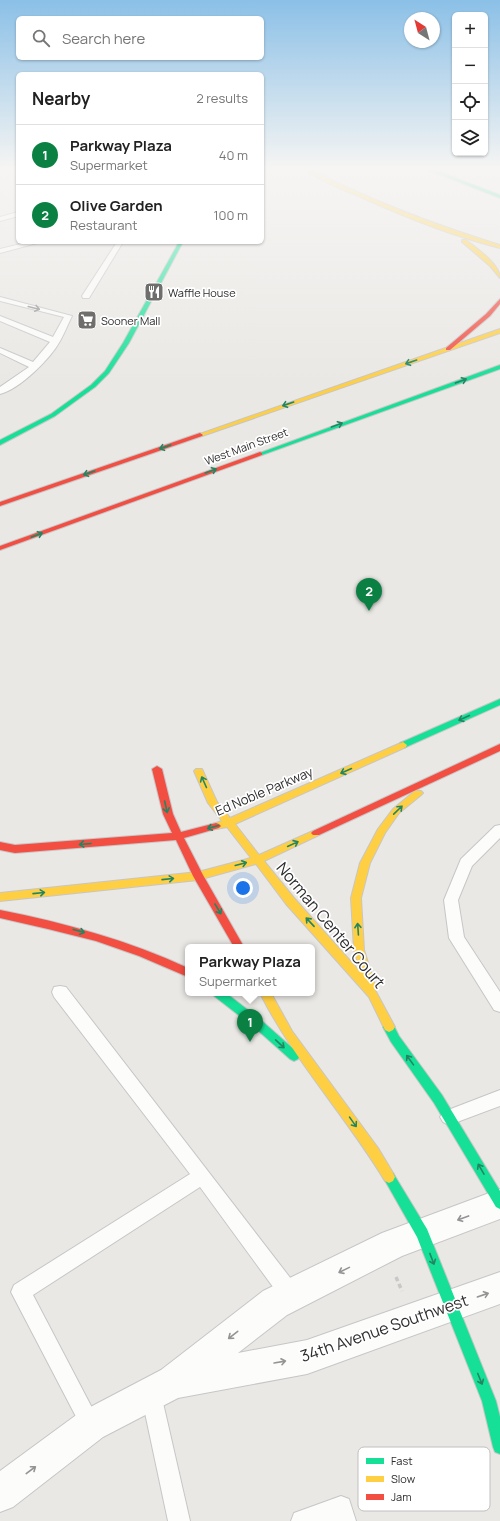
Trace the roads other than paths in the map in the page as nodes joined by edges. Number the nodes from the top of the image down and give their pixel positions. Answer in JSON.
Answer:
{"nodes":[{"id":1,"x":464,"y":241,"type":"edge"},
{"id":2,"x":480,"y":241,"type":"edge"},
{"id":3,"x":30,"y":244,"type":"edge"},
{"id":4,"x":119,"y":244,"type":"edge"},
{"id":5,"x":180,"y":244,"type":"edge"},
{"id":6,"x":500,"y":247,"type":"edge"},
{"id":7,"x":0,"y":252,"type":"edge"},
{"id":8,"x":500,"y":276,"type":"edge"},
{"id":9,"x":86,"y":296,"type":"dead end"},
{"id":10,"x":0,"y":299,"type":"edge"},
{"id":11,"x":500,"y":301,"type":"edge"},
{"id":12,"x":0,"y":318,"type":"edge"},
{"id":13,"x":500,"y":331,"type":"edge"},
{"id":14,"x":56,"y":341,"type":"junction"},
{"id":15,"x":448,"y":349,"type":"junction"},
{"id":16,"x":0,"y":350,"type":"edge"},
{"id":17,"x":34,"y":366,"type":"junction"},
{"id":18,"x":499,"y":367,"type":"edge"},
{"id":19,"x":0,"y":390,"type":"edge"},
{"id":20,"x":0,"y":443,"type":"edge"},
{"id":21,"x":0,"y":504,"type":"edge"},
{"id":22,"x":0,"y":548,"type":"edge"},
{"id":23,"x":500,"y":702,"type":"edge"},
{"id":24,"x":500,"y":747,"type":"edge"},
{"id":25,"x":157,"y":769,"type":"dead end"},
{"id":26,"x":199,"y":770,"type":"dead end"},
{"id":27,"x":443,"y":773,"type":"junction"},
{"id":28,"x":229,"y":823,"type":"junction"},
{"id":29,"x":500,"y":830,"type":"edge"},
{"id":30,"x":178,"y":836,"type":"junction"},
{"id":31,"x":0,"y":846,"type":"edge"},
{"id":32,"x":258,"y":860,"type":"junction"},
{"id":33,"x":198,"y":876,"type":"junction"},
{"id":34,"x":0,"y":897,"type":"edge"},
{"id":35,"x":0,"y":914,"type":"edge"},
{"id":36,"x":237,"y":944,"type":"edge"},
{"id":37,"x":185,"y":971,"type":"edge"},
{"id":38,"x":495,"y":986,"type":"edge"},
{"id":39,"x":60,"y":992,"type":"dead end"},
{"id":40,"x":373,"y":994,"type":"junction"},
{"id":41,"x":222,"y":996,"type":"edge"},
{"id":42,"x":267,"y":996,"type":"edge"},
{"id":43,"x":500,"y":1005,"type":"edge"},
{"id":44,"x":330,"y":1090,"type":"junction"},
{"id":45,"x":500,"y":1098,"type":"edge"},
{"id":46,"x":449,"y":1117,"type":"junction"},
{"id":47,"x":202,"y":1176,"type":"junction"},
{"id":48,"x":500,"y":1204,"type":"edge"},
{"id":49,"x":422,"y":1233,"type":"junction"},
{"id":50,"x":500,"y":1288,"type":"edge"},
{"id":51,"x":291,"y":1295,"type":"junction"},
{"id":52,"x":450,"y":1306,"type":"junction"},
{"id":53,"x":162,"y":1387,"type":"junction"},
{"id":54,"x":91,"y":1425,"type":"junction"},
{"id":55,"x":500,"y":1447,"type":"edge"},
{"id":56,"x":0,"y":1494,"type":"edge"},
{"id":57,"x":179,"y":1521,"type":"edge"},
{"id":58,"x":302,"y":1521,"type":"edge"},
{"id":59,"x":345,"y":1521,"type":"edge"}],
"edges":[{"from":1,"to":8,"type":"main road"},
{"from":2,"to":6,"type":"main road"},
{"from":3,"to":7,"type":"lane"},
{"from":4,"to":9,"type":"lane"},
{"from":5,"to":20,"type":"main road"},
{"from":10,"to":14,"type":"lane","one_way":true},
{"from":11,"to":15,"type":"main road"},
{"from":12,"to":14,"type":"lane"},
{"from":13,"to":15,"type":"main road","name":"West Main Street"},
{"from":14,"to":17,"type":"lane"},
{"from":15,"to":21,"type":"main road","name":"West Main Street","one_way":true},
{"from":16,"to":17,"type":"lane"},
{"from":17,"to":19,"type":"lane"},
{"from":22,"to":18,"type":"main road","name":"West Main Street","one_way":true},
{"from":23,"to":28,"type":"main road","name":"Ed Noble Parkway","one_way":true},
{"from":24,"to":27,"type":"main road"},
{"from":25,"to":30,"type":"main road","one_way":true},
{"from":28,"to":26,"type":"main road","name":"Norman Center Court","one_way":true},
{"from":32,"to":27,"type":"main road","one_way":true},
{"from":40,"to":27,"type":"main road","one_way":true},
{"from":28,"to":30,"type":"main road","name":"Ed Noble Parkway","one_way":true},
{"from":28,"to":32,"type":"main road","name":"Norman Center Court"},
{"from":29,"to":38,"type":"lane"},
{"from":30,"to":31,"type":"main road","name":"Ed Noble Parkway","one_way":true},
{"from":30,"to":33,"type":"main road"},
{"from":33,"to":32,"type":"main road","one_way":true},
{"from":40,"to":32,"type":"main road","name":"Norman Center Court","one_way":true},
{"from":34,"to":33,"type":"main road","one_way":true},
{"from":33,"to":36,"type":"main road","one_way":true},
{"from":35,"to":37,"type":"main road","one_way":true},
{"from":38,"to":43,"type":"lane"},
{"from":39,"to":47,"type":"lane"},
{"from":46,"to":40,"type":"main road","name":"Norman Center Court","one_way":true},
{"from":41,"to":44,"type":"main road","one_way":true},
{"from":42,"to":44,"type":"main road"},
{"from":44,"to":49,"type":"main road","one_way":true},
{"from":45,"to":46,"type":"lane"},
{"from":48,"to":46,"type":"main road","name":"Norman Center Court","one_way":true},
{"from":47,"to":51,"type":"lane"},
{"from":47,"to":54,"type":"lane"},
{"from":48,"to":49,"type":"street","name":"34th Avenue Southwest","one_way":true},
{"from":49,"to":51,"type":"street","name":"34th Avenue Southwest","one_way":true},
{"from":49,"to":52,"type":"main road","one_way":true},
{"from":52,"to":50,"type":"street","name":"34th Avenue Southwest","one_way":true},
{"from":51,"to":53,"type":"street","name":"34th Avenue Southwest","one_way":true},
{"from":53,"to":52,"type":"street","name":"34th Avenue Southwest","one_way":true},
{"from":52,"to":55,"type":"main road","one_way":true},
{"from":53,"to":54,"type":"street","name":"34th Avenue Southwest"},
{"from":53,"to":57,"type":"lane"},
{"from":56,"to":54,"type":"street","name":"34th Avenue Southwest","one_way":true},
{"from":58,"to":59,"type":"lane"}]}
